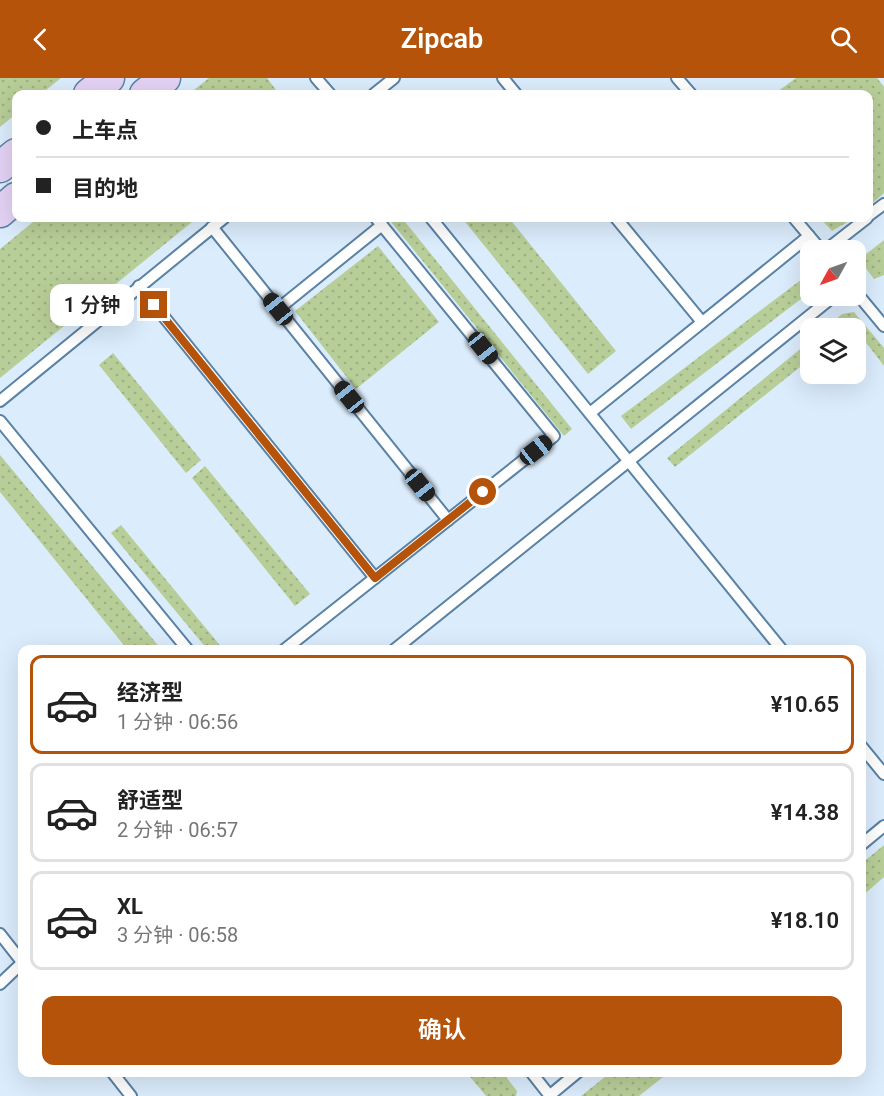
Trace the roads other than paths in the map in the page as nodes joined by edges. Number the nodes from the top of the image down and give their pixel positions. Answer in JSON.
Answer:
{"nodes":[{"id":1,"x":110,"y":78,"type":"edge"},
{"id":2,"x":165,"y":78,"type":"edge"},
{"id":3,"x":316,"y":78,"type":"edge"},
{"id":4,"x":394,"y":78,"type":"edge"},
{"id":5,"x":503,"y":78,"type":"edge"},
{"id":6,"x":677,"y":78,"type":"edge"},
{"id":7,"x":94,"y":90,"type":"edge"},
{"id":8,"x":150,"y":90,"type":"edge"},
{"id":9,"x":326,"y":90,"type":"edge"},
{"id":10,"x":379,"y":90,"type":"edge"},
{"id":11,"x":513,"y":90,"type":"edge"},
{"id":12,"x":688,"y":90,"type":"edge"},
{"id":13,"x":12,"y":157,"type":"edge"},
{"id":14,"x":0,"y":167,"type":"edge"},
{"id":15,"x":12,"y":202,"type":"edge"},
{"id":16,"x":0,"y":212,"type":"edge"},
{"id":17,"x":219,"y":222,"type":"edge"},
{"id":18,"x":378,"y":222,"type":"edge"},
{"id":19,"x":380,"y":222,"type":"edge"},
{"id":20,"x":434,"y":222,"type":"edge"},
{"id":21,"x":619,"y":222,"type":"edge"},
{"id":22,"x":797,"y":222,"type":"edge"},
{"id":23,"x":862,"y":222,"type":"edge"},
{"id":24,"x":212,"y":227,"type":"junction"},
{"id":25,"x":809,"y":236,"type":"junction"},
{"id":26,"x":812,"y":240,"type":"edge"},
{"id":27,"x":839,"y":240,"type":"edge"},
{"id":28,"x":140,"y":286,"type":"junction"},
{"id":29,"x":866,"y":302,"type":"edge"},
{"id":30,"x":822,"y":306,"type":"edge"},
{"id":31,"x":278,"y":309,"type":"junction"},
{"id":32,"x":882,"y":318,"type":"edge"},
{"id":33,"x":702,"y":322,"type":"junction"},
{"id":34,"x":0,"y":401,"type":"edge"},
{"id":35,"x":590,"y":413,"type":"junction"},
{"id":36,"x":0,"y":421,"type":"edge"},
{"id":37,"x":628,"y":461,"type":"junction"},
{"id":38,"x":448,"y":520,"type":"junction"},
{"id":39,"x":375,"y":578,"type":"junction"},
{"id":40,"x":184,"y":645,"type":"edge"},
{"id":41,"x":290,"y":645,"type":"edge"},
{"id":42,"x":400,"y":645,"type":"edge"},
{"id":43,"x":778,"y":645,"type":"edge"},
{"id":44,"x":866,"y":752,"type":"edge"},
{"id":45,"x":884,"y":774,"type":"edge"},
{"id":46,"x":884,"y":826,"type":"edge"},
{"id":47,"x":866,"y":841,"type":"edge"},
{"id":48,"x":0,"y":934,"type":"edge"},
{"id":49,"x":18,"y":957,"type":"edge"},
{"id":50,"x":18,"y":966,"type":"edge"},
{"id":51,"x":0,"y":984,"type":"edge"},
{"id":52,"x":116,"y":1077,"type":"edge"},
{"id":53,"x":535,"y":1077,"type":"edge"},
{"id":54,"x":572,"y":1077,"type":"edge"},
{"id":55,"x":131,"y":1096,"type":"edge"},
{"id":56,"x":550,"y":1096,"type":"edge"}],
"edges":[{"from":1,"to":7,"type":"main road"},
{"from":2,"to":8,"type":"main road"},
{"from":3,"to":9,"type":"lane"},
{"from":4,"to":10,"type":"lane"},
{"from":5,"to":11,"type":"lane"},
{"from":6,"to":12,"type":"lane"},
{"from":13,"to":14,"type":"main road"},
{"from":15,"to":16,"type":"main road"},
{"from":17,"to":24,"type":"lane"},
{"from":18,"to":31,"type":"lane"},
{"from":19,"to":38,"type":"lane"},
{"from":20,"to":35,"type":"lane"},
{"from":21,"to":33,"type":"lane"},
{"from":22,"to":25,"type":"lane"},
{"from":23,"to":27,"type":"lane"},
{"from":24,"to":28,"type":"lane"},
{"from":24,"to":31,"type":"lane"},
{"from":25,"to":26,"type":"lane"},
{"from":25,"to":33,"type":"lane"},
{"from":28,"to":34,"type":"lane"},
{"from":28,"to":39,"type":"lane"},
{"from":29,"to":32,"type":"lane"},
{"from":30,"to":37,"type":"lane"},
{"from":31,"to":38,"type":"lane"},
{"from":33,"to":35,"type":"lane"},
{"from":35,"to":37,"type":"lane"},
{"from":36,"to":40,"type":"lane"},
{"from":37,"to":42,"type":"lane"},
{"from":37,"to":43,"type":"lane"},
{"from":38,"to":39,"type":"lane"},
{"from":39,"to":41,"type":"lane"},
{"from":44,"to":45,"type":"lane"},
{"from":46,"to":47,"type":"lane"},
{"from":48,"to":49,"type":"lane"},
{"from":50,"to":51,"type":"lane"},
{"from":52,"to":55,"type":"lane"},
{"from":53,"to":56,"type":"lane"},
{"from":54,"to":56,"type":"lane"}]}
